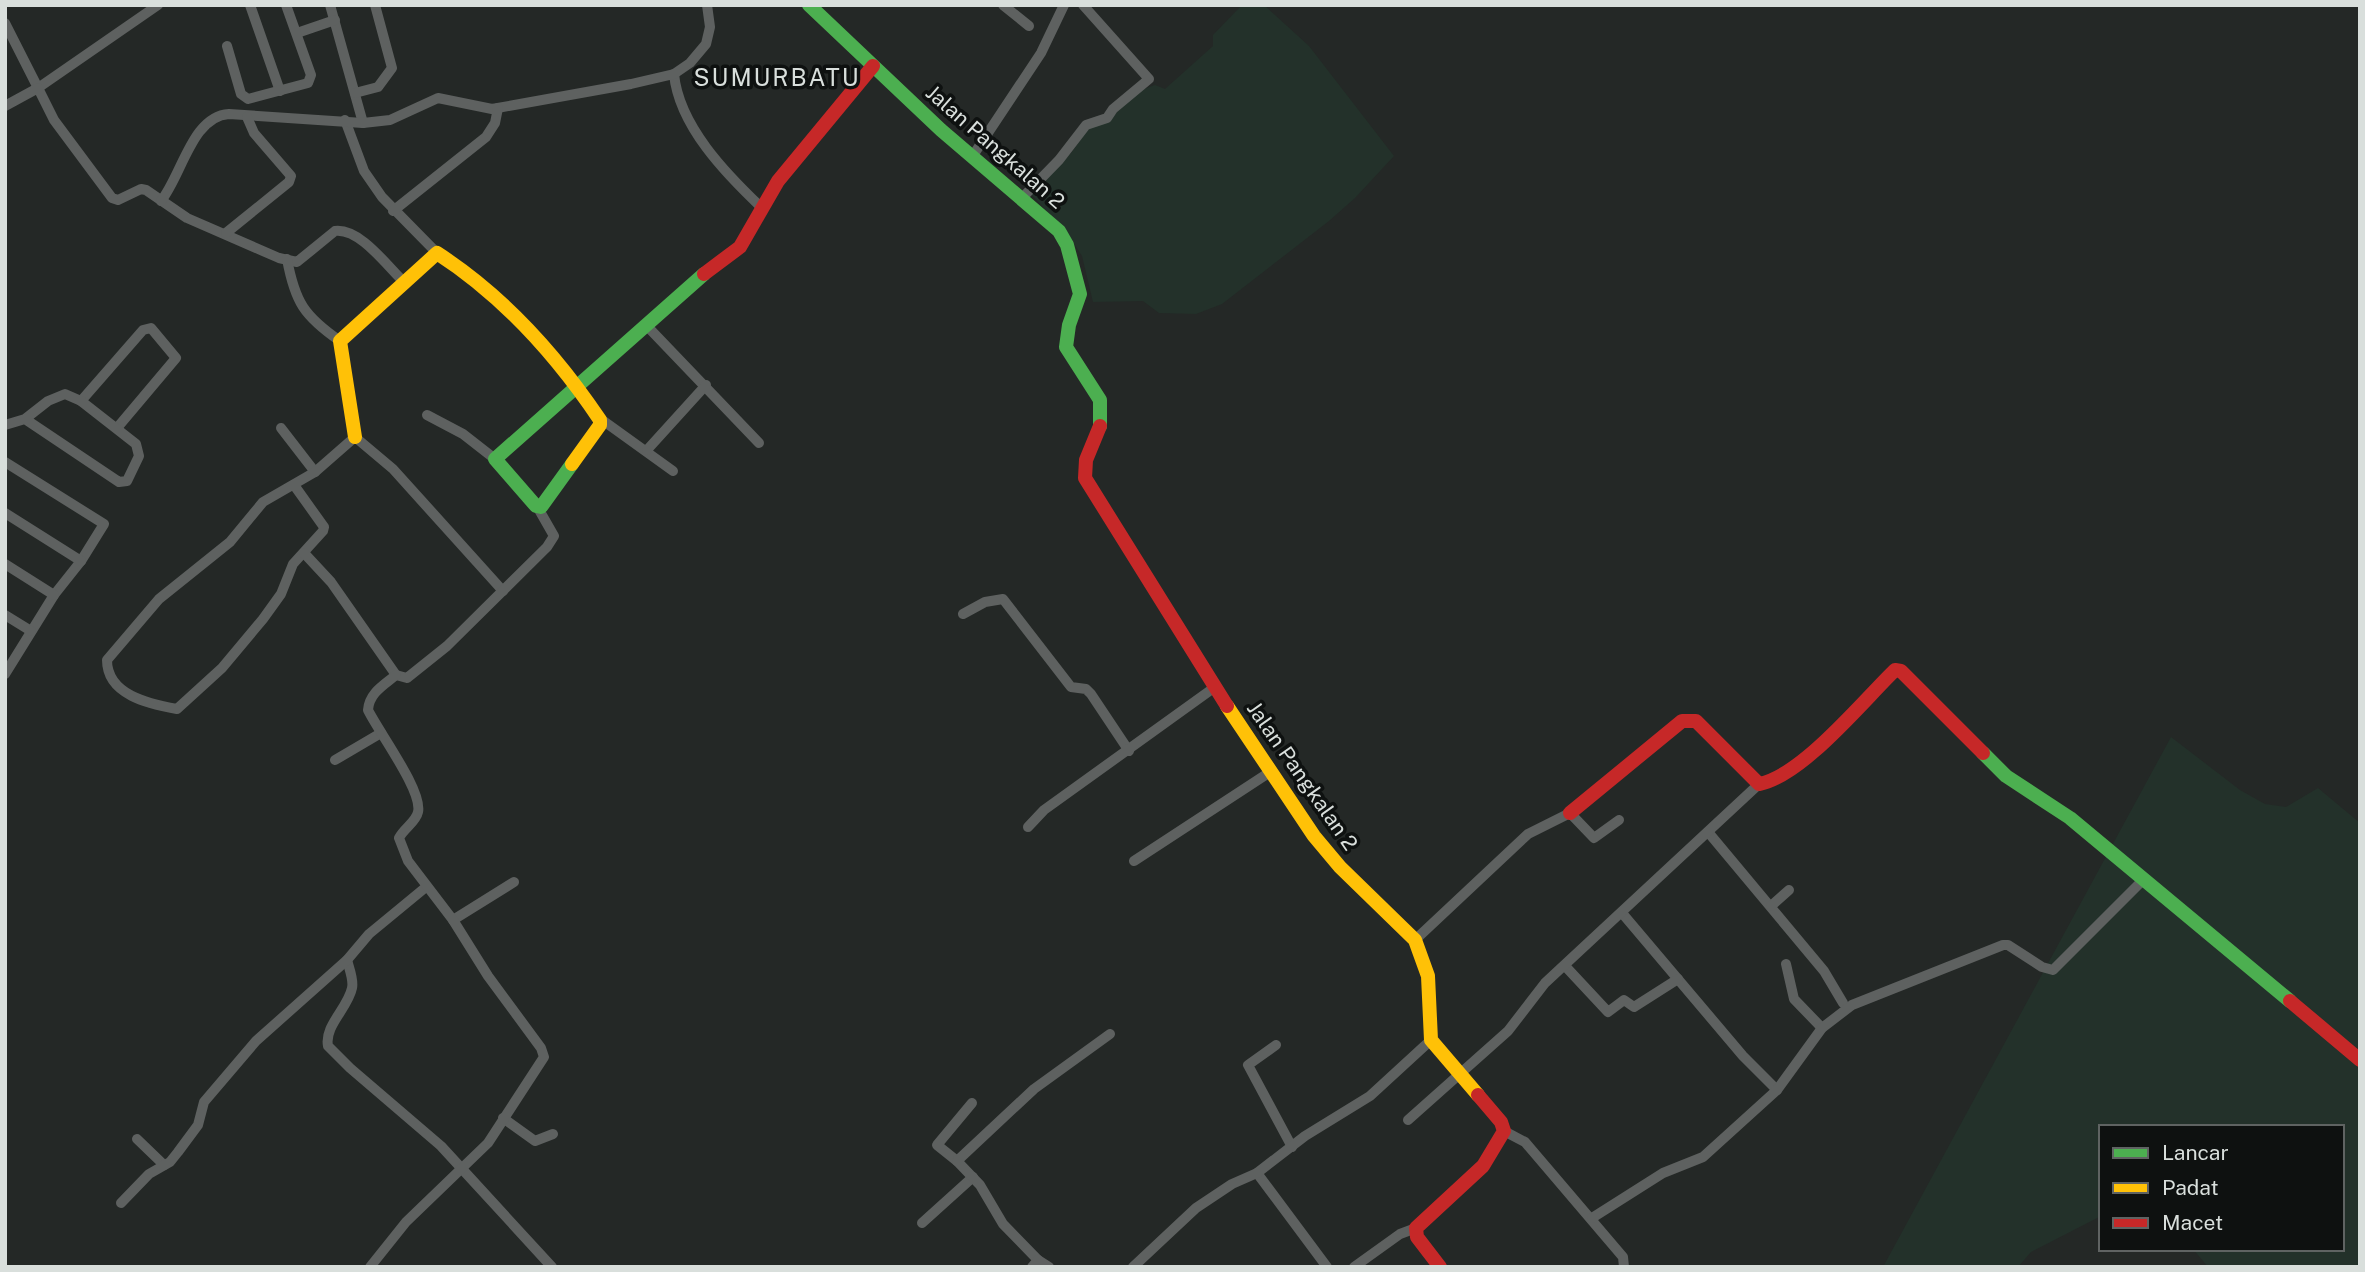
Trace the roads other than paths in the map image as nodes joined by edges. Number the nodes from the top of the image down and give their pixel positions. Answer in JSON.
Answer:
{"nodes":[{"id":1,"x":158,"y":5,"type":"edge"},
{"id":2,"x":250,"y":5,"type":"edge"},
{"id":3,"x":286,"y":5,"type":"edge"},
{"id":4,"x":330,"y":5,"type":"edge"},
{"id":5,"x":375,"y":5,"type":"edge"},
{"id":6,"x":708,"y":5,"type":"edge"},
{"id":7,"x":1003,"y":5,"type":"edge"},
{"id":8,"x":1064,"y":5,"type":"edge"},
{"id":9,"x":1083,"y":5,"type":"edge"},
{"id":10,"x":817,"y":8,"type":"edge"},
{"id":11,"x":335,"y":20,"type":"junction"},
{"id":12,"x":5,"y":23,"type":"edge"},
{"id":13,"x":1029,"y":26,"type":"dead end"},
{"id":14,"x":297,"y":33,"type":"junction"},
{"id":15,"x":227,"y":46,"type":"dead end"},
{"id":16,"x":873,"y":66,"type":"junction"},
{"id":17,"x":674,"y":74,"type":"junction"},
{"id":18,"x":38,"y":88,"type":"junction"},
{"id":19,"x":279,"y":91,"type":"junction"},
{"id":20,"x":355,"y":93,"type":"junction"},
{"id":21,"x":5,"y":106,"type":"edge"},
{"id":22,"x":498,"y":108,"type":"junction"},
{"id":23,"x":247,"y":117,"type":"junction"},
{"id":24,"x":345,"y":120,"type":"junction"},
{"id":25,"x":363,"y":123,"type":"junction"},
{"id":26,"x":972,"y":157,"type":"junction"},
{"id":27,"x":1023,"y":197,"type":"junction"},
{"id":28,"x":161,"y":201,"type":"junction"},
{"id":29,"x":763,"y":209,"type":"junction"},
{"id":30,"x":393,"y":211,"type":"junction"},
{"id":31,"x":226,"y":233,"type":"junction"},
{"id":32,"x":437,"y":253,"type":"junction"},
{"id":33,"x":287,"y":259,"type":"junction"},
{"id":34,"x":403,"y":281,"type":"junction"},
{"id":35,"x":646,"y":325,"type":"junction"},
{"id":36,"x":340,"y":341,"type":"junction"},
{"id":37,"x":706,"y":385,"type":"junction"},
{"id":38,"x":578,"y":386,"type":"junction"},
{"id":39,"x":81,"y":401,"type":"junction"},
{"id":40,"x":427,"y":415,"type":"dead end"},
{"id":41,"x":598,"y":417,"type":"junction"},
{"id":42,"x":25,"y":419,"type":"junction"},
{"id":43,"x":5,"y":425,"type":"edge"},
{"id":44,"x":117,"y":428,"type":"junction"},
{"id":45,"x":281,"y":428,"type":"dead end"},
{"id":46,"x":355,"y":438,"type":"junction"},
{"id":47,"x":760,"y":443,"type":"dead end"},
{"id":48,"x":647,"y":450,"type":"junction"},
{"id":49,"x":495,"y":459,"type":"junction"},
{"id":50,"x":5,"y":462,"type":"edge"},
{"id":51,"x":673,"y":471,"type":"dead end"},
{"id":52,"x":315,"y":472,"type":"junction"},
{"id":53,"x":294,"y":485,"type":"junction"},
{"id":54,"x":538,"y":508,"type":"junction"},
{"id":55,"x":5,"y":513,"type":"edge"},
{"id":56,"x":304,"y":553,"type":"junction"},
{"id":57,"x":81,"y":561,"type":"junction"},
{"id":58,"x":5,"y":564,"type":"edge"},
{"id":59,"x":503,"y":591,"type":"junction"},
{"id":60,"x":54,"y":595,"type":"junction"},
{"id":61,"x":963,"y":614,"type":"dead end"},
{"id":62,"x":5,"y":615,"type":"edge"},
{"id":63,"x":31,"y":631,"type":"junction"},
{"id":64,"x":6,"y":670,"type":"edge"},
{"id":65,"x":396,"y":676,"type":"junction"},
{"id":66,"x":1215,"y":687,"type":"junction"},
{"id":67,"x":381,"y":733,"type":"junction"},
{"id":68,"x":1129,"y":751,"type":"junction"},
{"id":69,"x":335,"y":760,"type":"dead end"},
{"id":70,"x":1270,"y":772,"type":"junction"},
{"id":71,"x":1759,"y":784,"type":"junction"},
{"id":72,"x":1570,"y":813,"type":"junction"},
{"id":73,"x":1619,"y":820,"type":"dead end"},
{"id":74,"x":1028,"y":827,"type":"dead end"},
{"id":75,"x":1708,"y":832,"type":"junction"},
{"id":76,"x":1134,"y":861,"type":"dead end"},
{"id":77,"x":2143,"y":880,"type":"junction"},
{"id":78,"x":514,"y":882,"type":"dead end"},
{"id":79,"x":426,"y":887,"type":"junction"},
{"id":80,"x":1790,"y":890,"type":"dead end"},
{"id":81,"x":1771,"y":906,"type":"junction"},
{"id":82,"x":1622,"y":913,"type":"junction"},
{"id":83,"x":453,"y":920,"type":"junction"},
{"id":84,"x":1415,"y":940,"type":"junction"},
{"id":85,"x":347,"y":960,"type":"junction"},
{"id":86,"x":1786,"y":964,"type":"dead end"},
{"id":87,"x":1566,"y":967,"type":"junction"},
{"id":88,"x":1678,"y":979,"type":"junction"},
{"id":89,"x":1843,"y":1003,"type":"dead end"},
{"id":90,"x":1822,"y":1028,"type":"junction"},
{"id":91,"x":1110,"y":1034,"type":"dead end"},
{"id":92,"x":1432,"y":1040,"type":"junction"},
{"id":93,"x":1276,"y":1045,"type":"dead end"},
{"id":94,"x":2360,"y":1060,"type":"edge"},
{"id":95,"x":1461,"y":1075,"type":"junction"},
{"id":96,"x":1777,"y":1090,"type":"junction"},
{"id":97,"x":972,"y":1104,"type":"dead end"},
{"id":98,"x":503,"y":1118,"type":"junction"},
{"id":99,"x":1408,"y":1120,"type":"dead end"},
{"id":100,"x":1504,"y":1131,"type":"junction"},
{"id":101,"x":553,"y":1134,"type":"dead end"},
{"id":102,"x":137,"y":1139,"type":"dead end"},
{"id":103,"x":1292,"y":1147,"type":"junction"},
{"id":104,"x":957,"y":1161,"type":"junction"},
{"id":105,"x":164,"y":1165,"type":"junction"},
{"id":106,"x":462,"y":1169,"type":"junction"},
{"id":107,"x":1256,"y":1173,"type":"junction"},
{"id":108,"x":973,"y":1177,"type":"junction"},
{"id":109,"x":121,"y":1203,"type":"dead end"},
{"id":110,"x":1592,"y":1218,"type":"junction"},
{"id":111,"x":922,"y":1223,"type":"dead end"},
{"id":112,"x":1416,"y":1228,"type":"junction"},
{"id":113,"x":1035,"y":1263,"type":"edge"},
{"id":114,"x":551,"y":1265,"type":"edge"},
{"id":115,"x":370,"y":1267,"type":"edge"},
{"id":116,"x":1049,"y":1267,"type":"edge"},
{"id":117,"x":1133,"y":1267,"type":"edge"},
{"id":118,"x":1327,"y":1267,"type":"edge"},
{"id":119,"x":1354,"y":1267,"type":"edge"},
{"id":120,"x":1440,"y":1267,"type":"edge"},
{"id":121,"x":1624,"y":1267,"type":"edge"}],
"edges":[{"from":1,"to":18,"type":"street"},
{"from":2,"to":19,"type":"street"},
{"from":3,"to":14,"type":"street"},
{"from":4,"to":11,"type":"street"},
{"from":5,"to":20,"type":"street"},
{"from":6,"to":17,"type":"street"},
{"from":7,"to":13,"type":"street"},
{"from":8,"to":26,"type":"street"},
{"from":9,"to":27,"type":"street"},
{"from":10,"to":16,"type":"street","name":"Jalan Pangkalan 2"},
{"from":11,"to":14,"type":"street"},
{"from":11,"to":20,"type":"street"},
{"from":12,"to":18,"type":"street"},
{"from":14,"to":19,"type":"street"},
{"from":15,"to":19,"type":"street"},
{"from":16,"to":26,"type":"street","name":"Jalan Pangkalan 2"},
{"from":16,"to":29,"type":"street"},
{"from":17,"to":22,"type":"street"},
{"from":17,"to":29,"type":"street"},
{"from":18,"to":21,"type":"street"},
{"from":18,"to":28,"type":"street"},
{"from":20,"to":25,"type":"street"},
{"from":22,"to":25,"type":"street"},
{"from":22,"to":30,"type":"street"},
{"from":23,"to":24,"type":"street"},
{"from":23,"to":28,"type":"street"},
{"from":23,"to":31,"type":"street"},
{"from":24,"to":25,"type":"street"},
{"from":24,"to":30,"type":"street"},
{"from":26,"to":27,"type":"street","name":"Jalan Pangkalan 2"},
{"from":27,"to":66,"type":"street","name":"Jalan Pangkalan 2"},
{"from":28,"to":31,"type":"street"},
{"from":29,"to":35,"type":"street"},
{"from":30,"to":32,"type":"street"},
{"from":31,"to":33,"type":"street"},
{"from":32,"to":34,"type":"street"},
{"from":32,"to":38,"type":"street"},
{"from":33,"to":34,"type":"street"},
{"from":33,"to":36,"type":"street"},
{"from":34,"to":36,"type":"street"},
{"from":35,"to":37,"type":"street"},
{"from":35,"to":38,"type":"street"},
{"from":36,"to":46,"type":"street"},
{"from":37,"to":47,"type":"street"},
{"from":37,"to":48,"type":"street"},
{"from":38,"to":41,"type":"street"},
{"from":38,"to":49,"type":"street"},
{"from":39,"to":42,"type":"street"},
{"from":39,"to":44,"type":"street"},
{"from":39,"to":44,"type":"street"},
{"from":40,"to":49,"type":"street"},
{"from":41,"to":48,"type":"street"},
{"from":41,"to":54,"type":"street"},
{"from":42,"to":43,"type":"street"},
{"from":42,"to":44,"type":"street"},
{"from":45,"to":52,"type":"street"},
{"from":46,"to":52,"type":"street"},
{"from":46,"to":59,"type":"street"},
{"from":48,"to":51,"type":"street"},
{"from":49,"to":54,"type":"street"},
{"from":50,"to":57,"type":"street"},
{"from":52,"to":53,"type":"street"},
{"from":53,"to":56,"type":"street"},
{"from":53,"to":56,"type":"street"},
{"from":54,"to":59,"type":"street"},
{"from":55,"to":57,"type":"street"},
{"from":56,"to":65,"type":"street"},
{"from":57,"to":60,"type":"street"},
{"from":58,"to":60,"type":"street"},
{"from":59,"to":65,"type":"street"},
{"from":60,"to":63,"type":"street"},
{"from":61,"to":68,"type":"street"},
{"from":62,"to":63,"type":"street"},
{"from":63,"to":64,"type":"street"},
{"from":65,"to":67,"type":"street"},
{"from":66,"to":68,"type":"street"},
{"from":66,"to":70,"type":"street","name":"Jalan Pangkalan 2"},
{"from":67,"to":69,"type":"street"},
{"from":67,"to":79,"type":"street"},
{"from":68,"to":74,"type":"street"},
{"from":70,"to":76,"type":"street"},
{"from":70,"to":84,"type":"street","name":"Jalan Pangkalan 2"},
{"from":71,"to":72,"type":"street"},
{"from":71,"to":75,"type":"street"},
{"from":71,"to":77,"type":"street"},
{"from":72,"to":73,"type":"street"},
{"from":72,"to":84,"type":"street"},
{"from":75,"to":81,"type":"street"},
{"from":75,"to":82,"type":"street"},
{"from":77,"to":90,"type":"street"},
{"from":77,"to":94,"type":"street"},
{"from":78,"to":83,"type":"street"},
{"from":79,"to":83,"type":"street"},
{"from":79,"to":85,"type":"street"},
{"from":80,"to":81,"type":"street"},
{"from":81,"to":89,"type":"street"},
{"from":82,"to":87,"type":"street"},
{"from":82,"to":88,"type":"street"},
{"from":83,"to":98,"type":"street"},
{"from":84,"to":92,"type":"street","name":"Jalan Pangkalan 2"},
{"from":85,"to":105,"type":"street"},
{"from":85,"to":106,"type":"street"},
{"from":86,"to":90,"type":"street"},
{"from":87,"to":88,"type":"street"},
{"from":87,"to":95,"type":"street"},
{"from":88,"to":96,"type":"street"},
{"from":90,"to":96,"type":"street"},
{"from":91,"to":104,"type":"street"},
{"from":92,"to":95,"type":"street"},
{"from":92,"to":103,"type":"street"},
{"from":93,"to":103,"type":"street"},
{"from":95,"to":99,"type":"street"},
{"from":95,"to":100,"type":"street"},
{"from":96,"to":110,"type":"street"},
{"from":97,"to":104,"type":"street"},
{"from":98,"to":101,"type":"street"},
{"from":98,"to":106,"type":"street"},
{"from":100,"to":110,"type":"street"},
{"from":100,"to":112,"type":"street"},
{"from":102,"to":105,"type":"street"},
{"from":103,"to":107,"type":"street"},
{"from":104,"to":108,"type":"street"},
{"from":105,"to":109,"type":"street"},
{"from":106,"to":114,"type":"street"},
{"from":106,"to":115,"type":"street"},
{"from":107,"to":117,"type":"street"},
{"from":107,"to":118,"type":"street"},
{"from":108,"to":111,"type":"street"},
{"from":108,"to":113,"type":"street"},
{"from":110,"to":121,"type":"street"},
{"from":112,"to":119,"type":"street"},
{"from":112,"to":120,"type":"street"},
{"from":113,"to":116,"type":"street"}]}
